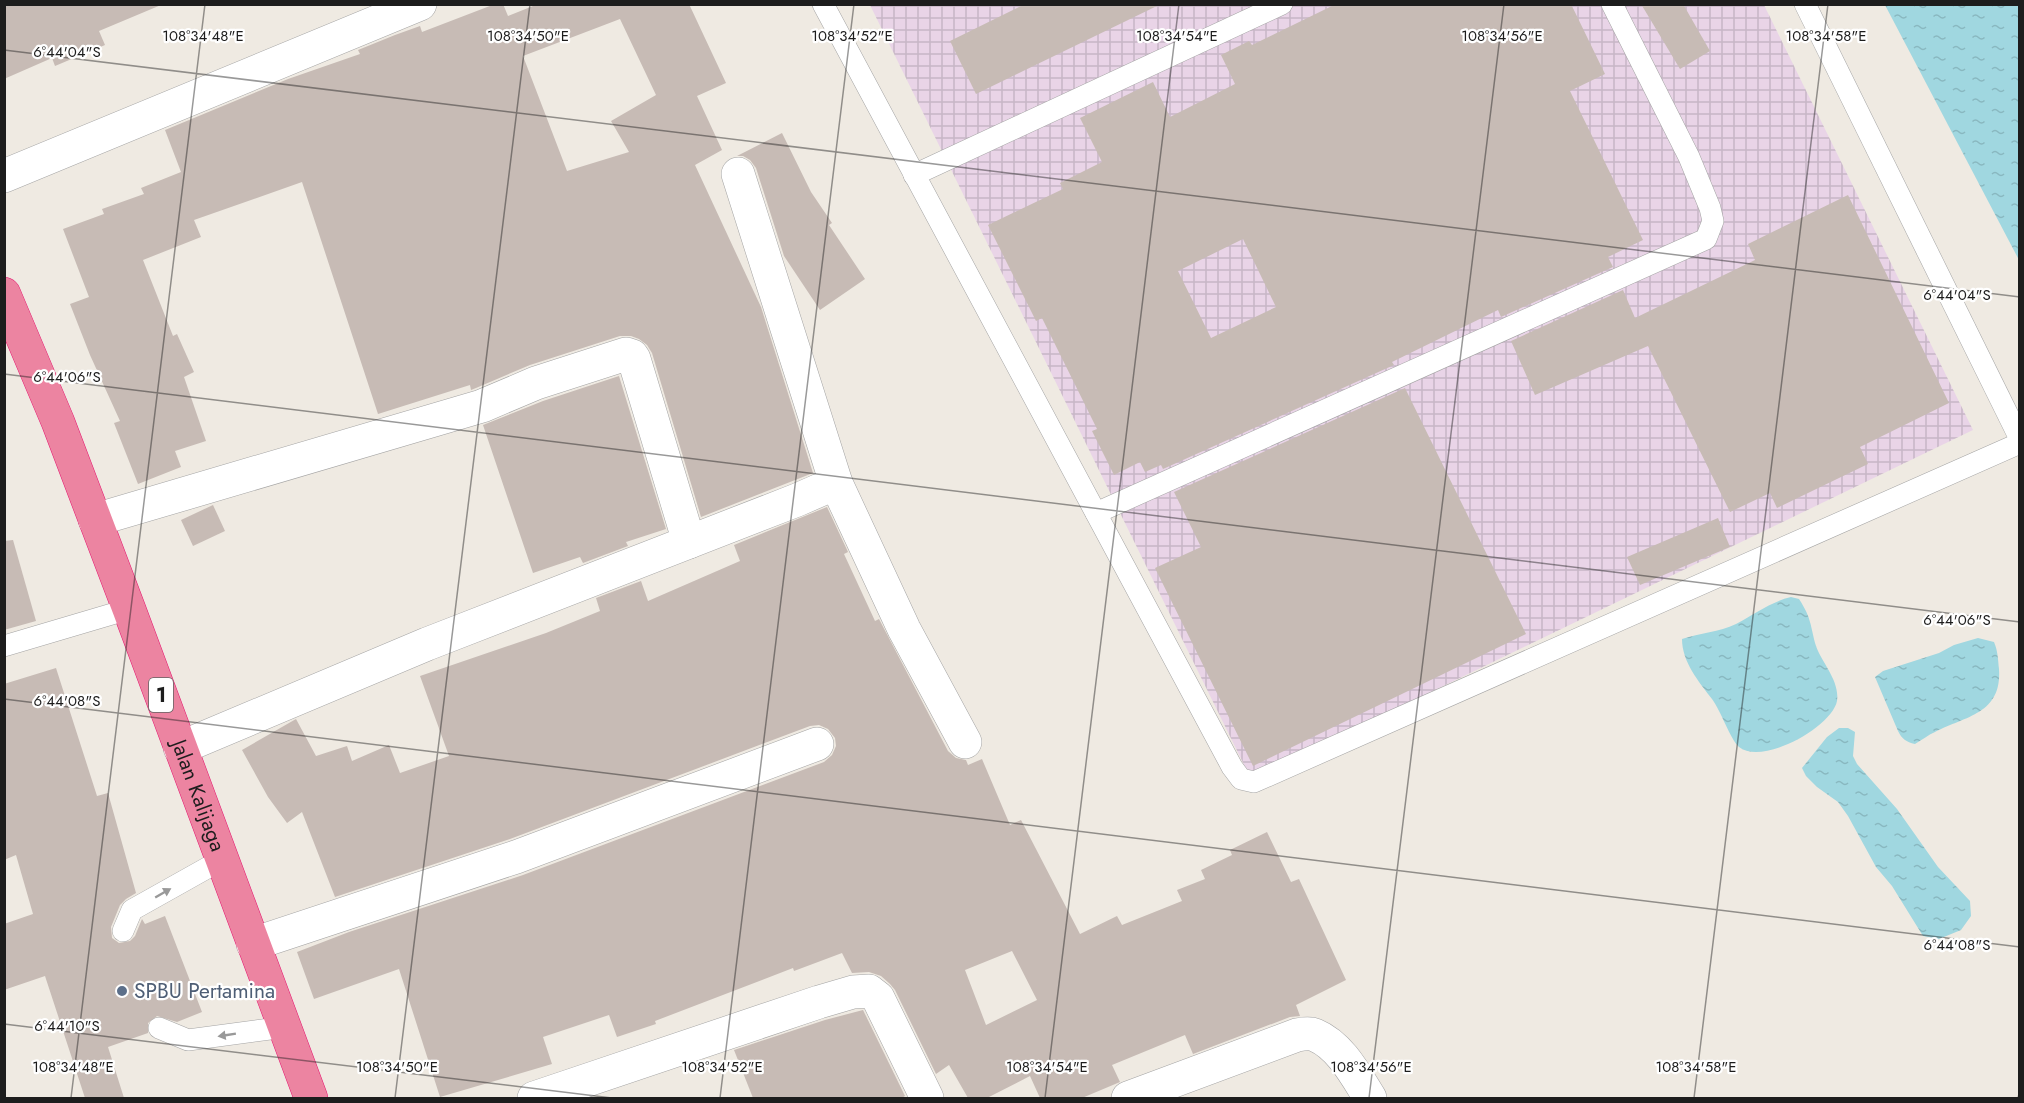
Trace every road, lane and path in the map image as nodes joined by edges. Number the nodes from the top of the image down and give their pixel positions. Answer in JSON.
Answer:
{"nodes":[{"id":1,"x":420,"y":4,"type":"edge"},
{"id":2,"x":823,"y":4,"type":"edge"},
{"id":3,"x":1282,"y":4,"type":"edge"},
{"id":4,"x":1612,"y":4,"type":"edge"},
{"id":5,"x":1805,"y":4,"type":"edge"},
{"id":6,"x":738,"y":174,"type":"dead end"},
{"id":7,"x":914,"y":175,"type":"junction"},
{"id":8,"x":4,"y":176,"type":"edge"},
{"id":9,"x":4,"y":294,"type":"edge"},
{"id":10,"x":2019,"y":441,"type":"edge"},
{"id":11,"x":836,"y":483,"type":"junction"},
{"id":12,"x":1096,"y":513,"type":"junction"},
{"id":13,"x":95,"y":520,"type":"junction"},
{"id":14,"x":689,"y":542,"type":"junction"},
{"id":15,"x":129,"y":609,"type":"junction"},
{"id":16,"x":4,"y":646,"type":"edge"},
{"id":17,"x":965,"y":742,"type":"dead end"},
{"id":18,"x":817,"y":744,"type":"dead end"},
{"id":19,"x":180,"y":748,"type":"junction"},
{"id":20,"x":223,"y":860,"type":"junction"},
{"id":21,"x":123,"y":932,"type":"dead end"},
{"id":22,"x":253,"y":944,"type":"junction"},
{"id":23,"x":285,"y":1027,"type":"junction"},
{"id":24,"x":159,"y":1028,"type":"dead end"},
{"id":25,"x":312,"y":1098,"type":"edge"},
{"id":26,"x":534,"y":1098,"type":"edge"},
{"id":27,"x":927,"y":1098,"type":"edge"},
{"id":28,"x":1128,"y":1098,"type":"edge"},
{"id":29,"x":1370,"y":1098,"type":"edge"}],
"edges":[{"from":1,"to":8,"type":"street"},
{"from":2,"to":7,"type":"lane"},
{"from":3,"to":7,"type":"lane"},
{"from":4,"to":12,"type":"lane"},
{"from":5,"to":10,"type":"lane"},
{"from":6,"to":11,"type":"street"},
{"from":7,"to":12,"type":"lane"},
{"from":9,"to":13,"type":"highway","name":"Jalan Kalijaga","number":"1"},
{"from":10,"to":12,"type":"lane"},
{"from":11,"to":14,"type":"street"},
{"from":11,"to":17,"type":"street"},
{"from":13,"to":14,"type":"street"},
{"from":13,"to":15,"type":"highway","name":"Jalan Kalijaga","number":"1"},
{"from":14,"to":19,"type":"street"},
{"from":15,"to":16,"type":"lane"},
{"from":15,"to":19,"type":"highway","name":"Jalan Kalijaga","number":"1"},
{"from":18,"to":22,"type":"street"},
{"from":19,"to":20,"type":"highway","name":"Jalan Kalijaga","number":"1"},
{"from":21,"to":20,"type":"lane","one_way":true},
{"from":20,"to":22,"type":"highway","name":"Jalan Kalijaga","number":"1"},
{"from":22,"to":23,"type":"highway","name":"Jalan Kalijaga","number":"1"},
{"from":23,"to":24,"type":"lane","one_way":true},
{"from":23,"to":25,"type":"highway","name":"Jalan Kalijaga","number":"1"},
{"from":26,"to":27,"type":"street"},
{"from":28,"to":29,"type":"street"}]}
